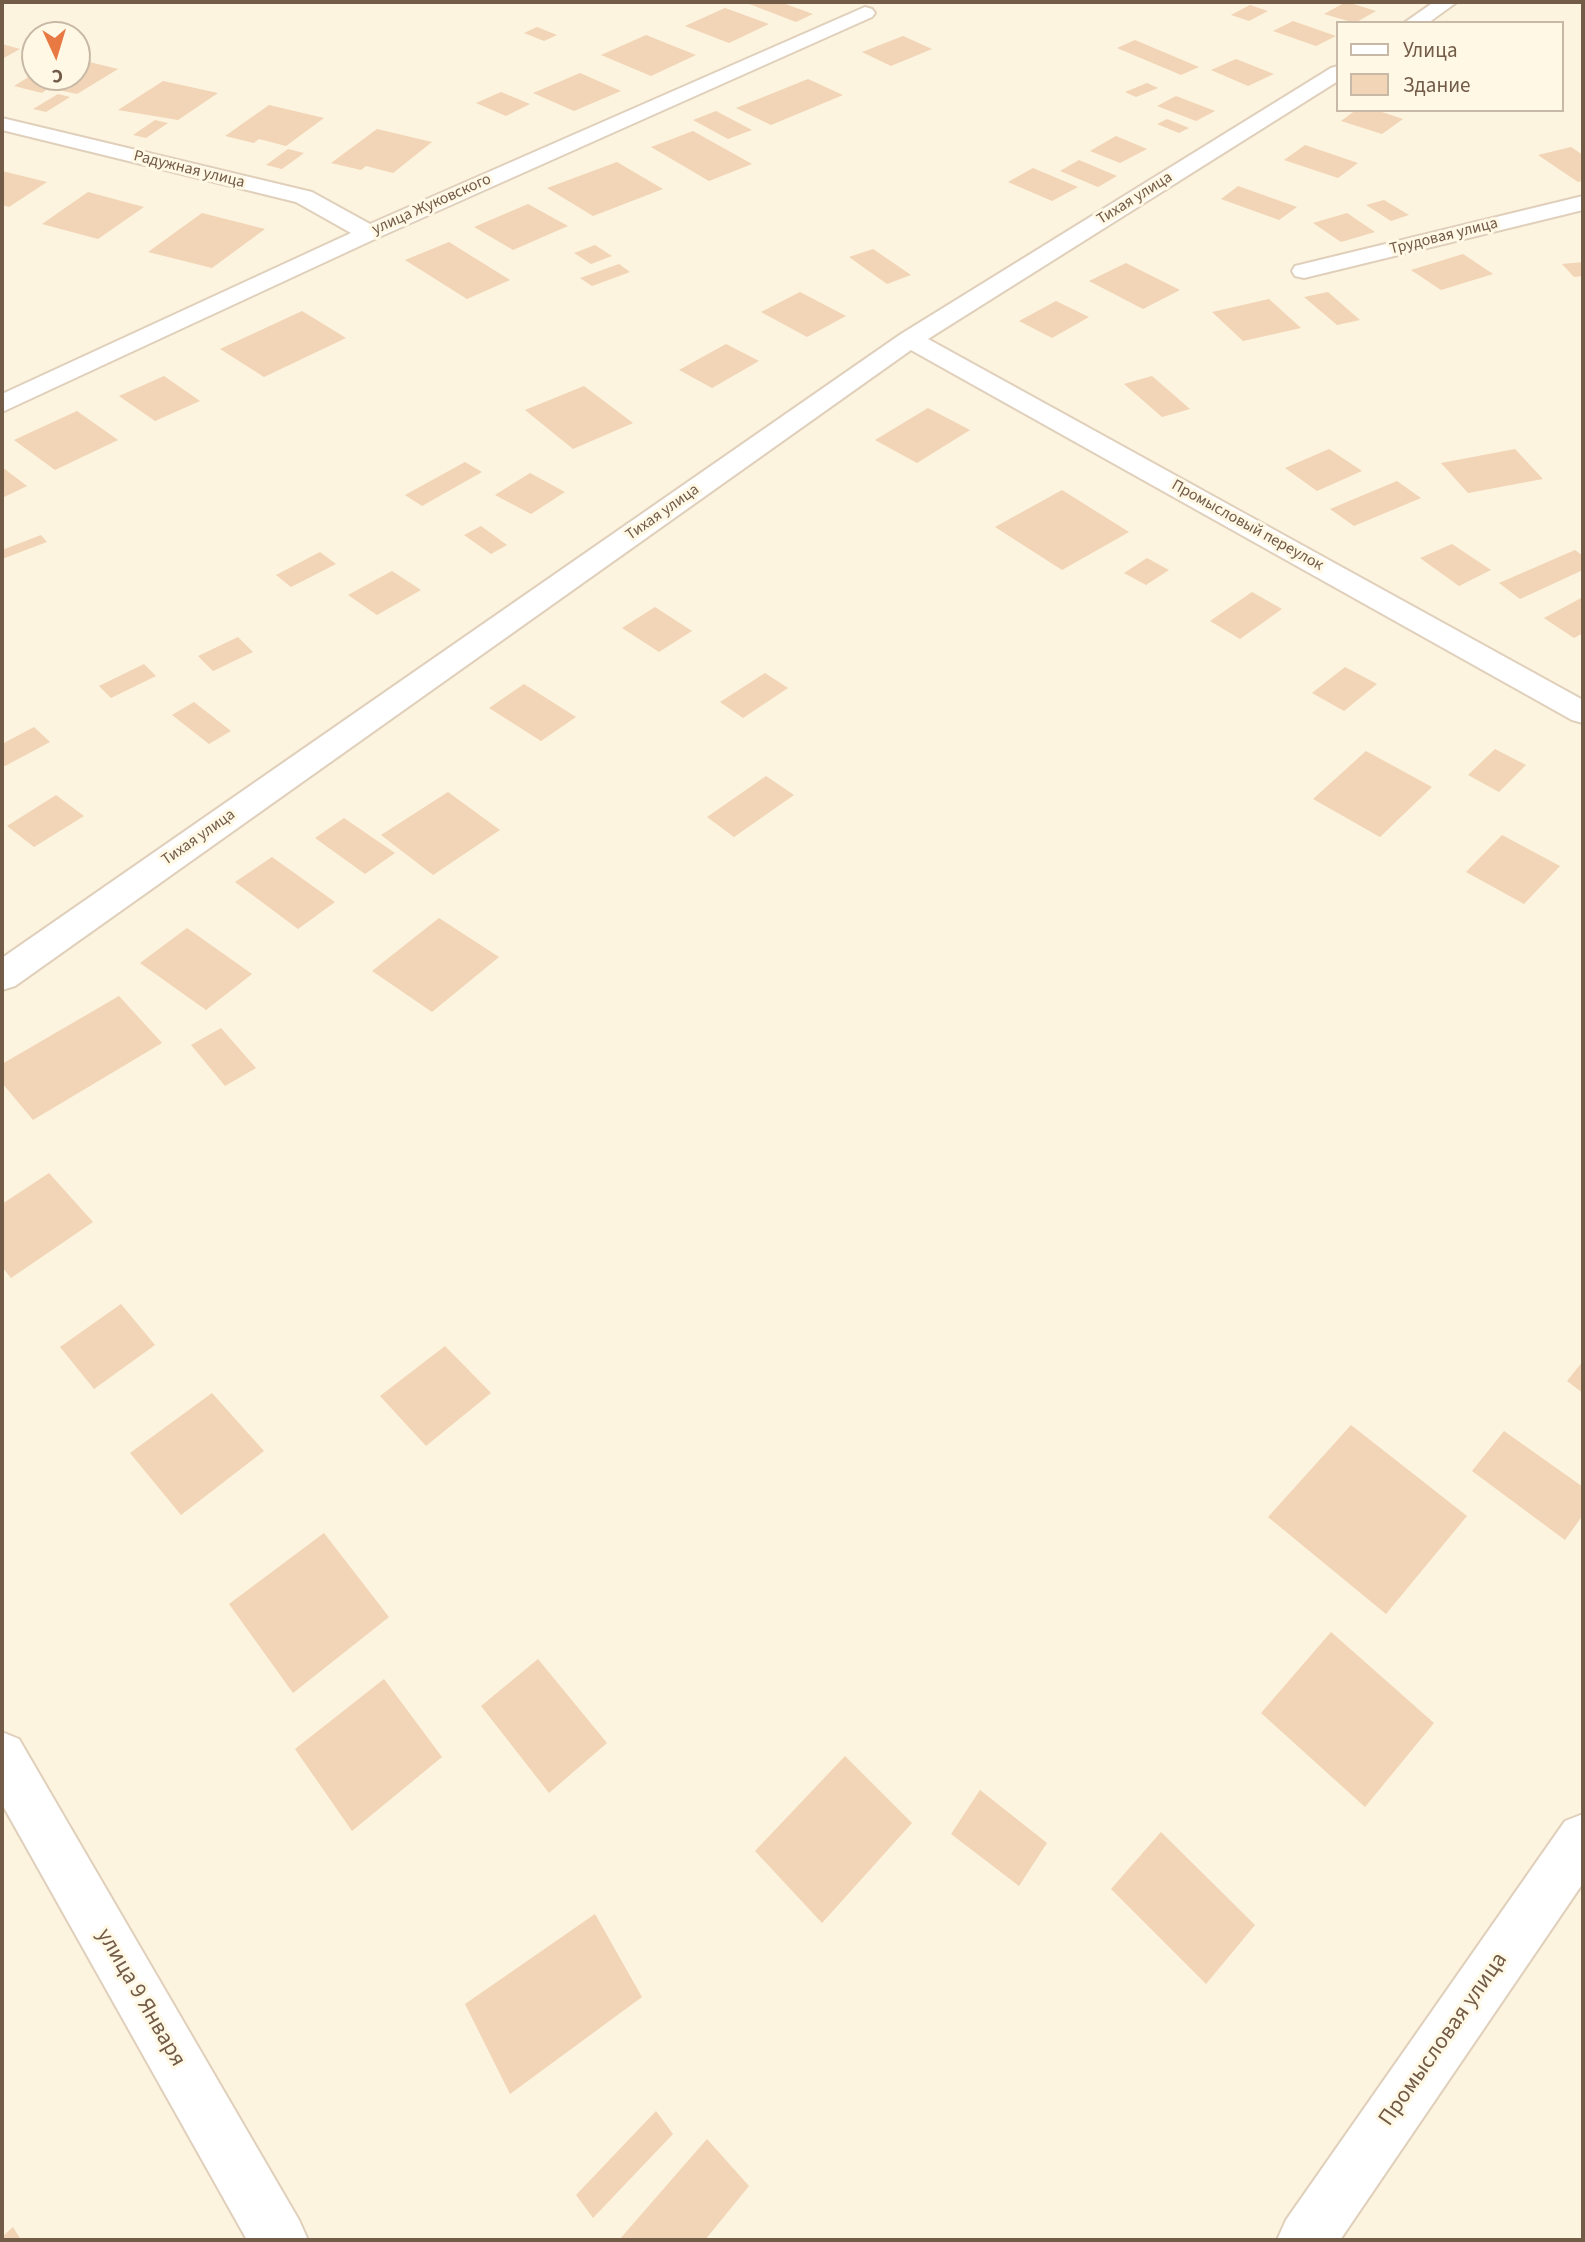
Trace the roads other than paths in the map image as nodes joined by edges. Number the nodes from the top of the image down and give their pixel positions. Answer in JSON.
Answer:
{"nodes":[{"id":1,"x":1447,"y":2,"type":"edge"},
{"id":2,"x":864,"y":13,"type":"dead end"},
{"id":3,"x":1418,"y":21,"type":"edge"},
{"id":4,"x":1336,"y":73,"type":"edge"},
{"id":5,"x":2,"y":124,"type":"edge"},
{"id":6,"x":1583,"y":203,"type":"edge"},
{"id":7,"x":369,"y":233,"type":"junction"},
{"id":8,"x":1304,"y":271,"type":"dead end"},
{"id":9,"x":910,"y":339,"type":"junction"},
{"id":10,"x":2,"y":404,"type":"edge"},
{"id":11,"x":1583,"y":713,"type":"edge"},
{"id":12,"x":2,"y":976,"type":"edge"},
{"id":13,"x":2,"y":1756,"type":"edge"},
{"id":14,"x":1583,"y":1839,"type":"edge"},
{"id":15,"x":279,"y":2240,"type":"edge"},
{"id":16,"x":1306,"y":2240,"type":"edge"}],
"edges":[{"from":1,"to":3,"type":"street"},
{"from":2,"to":7,"type":"street","name":"улица Жуковского"},
{"from":4,"to":9,"type":"street","name":"Тихая улица"},
{"from":5,"to":7,"type":"street","name":"Радужная улица"},
{"from":6,"to":8,"type":"street","name":"Трудовая улица"},
{"from":7,"to":10,"type":"street","name":"улица Жуковского"},
{"from":9,"to":11,"type":"street","name":"Промысловый переулок"},
{"from":9,"to":12,"type":"street","name":"Тихая улица"},
{"from":13,"to":15,"type":"street","name":"улица 9 Января"},
{"from":14,"to":16,"type":"street","name":"Промысловая улица"}]}
